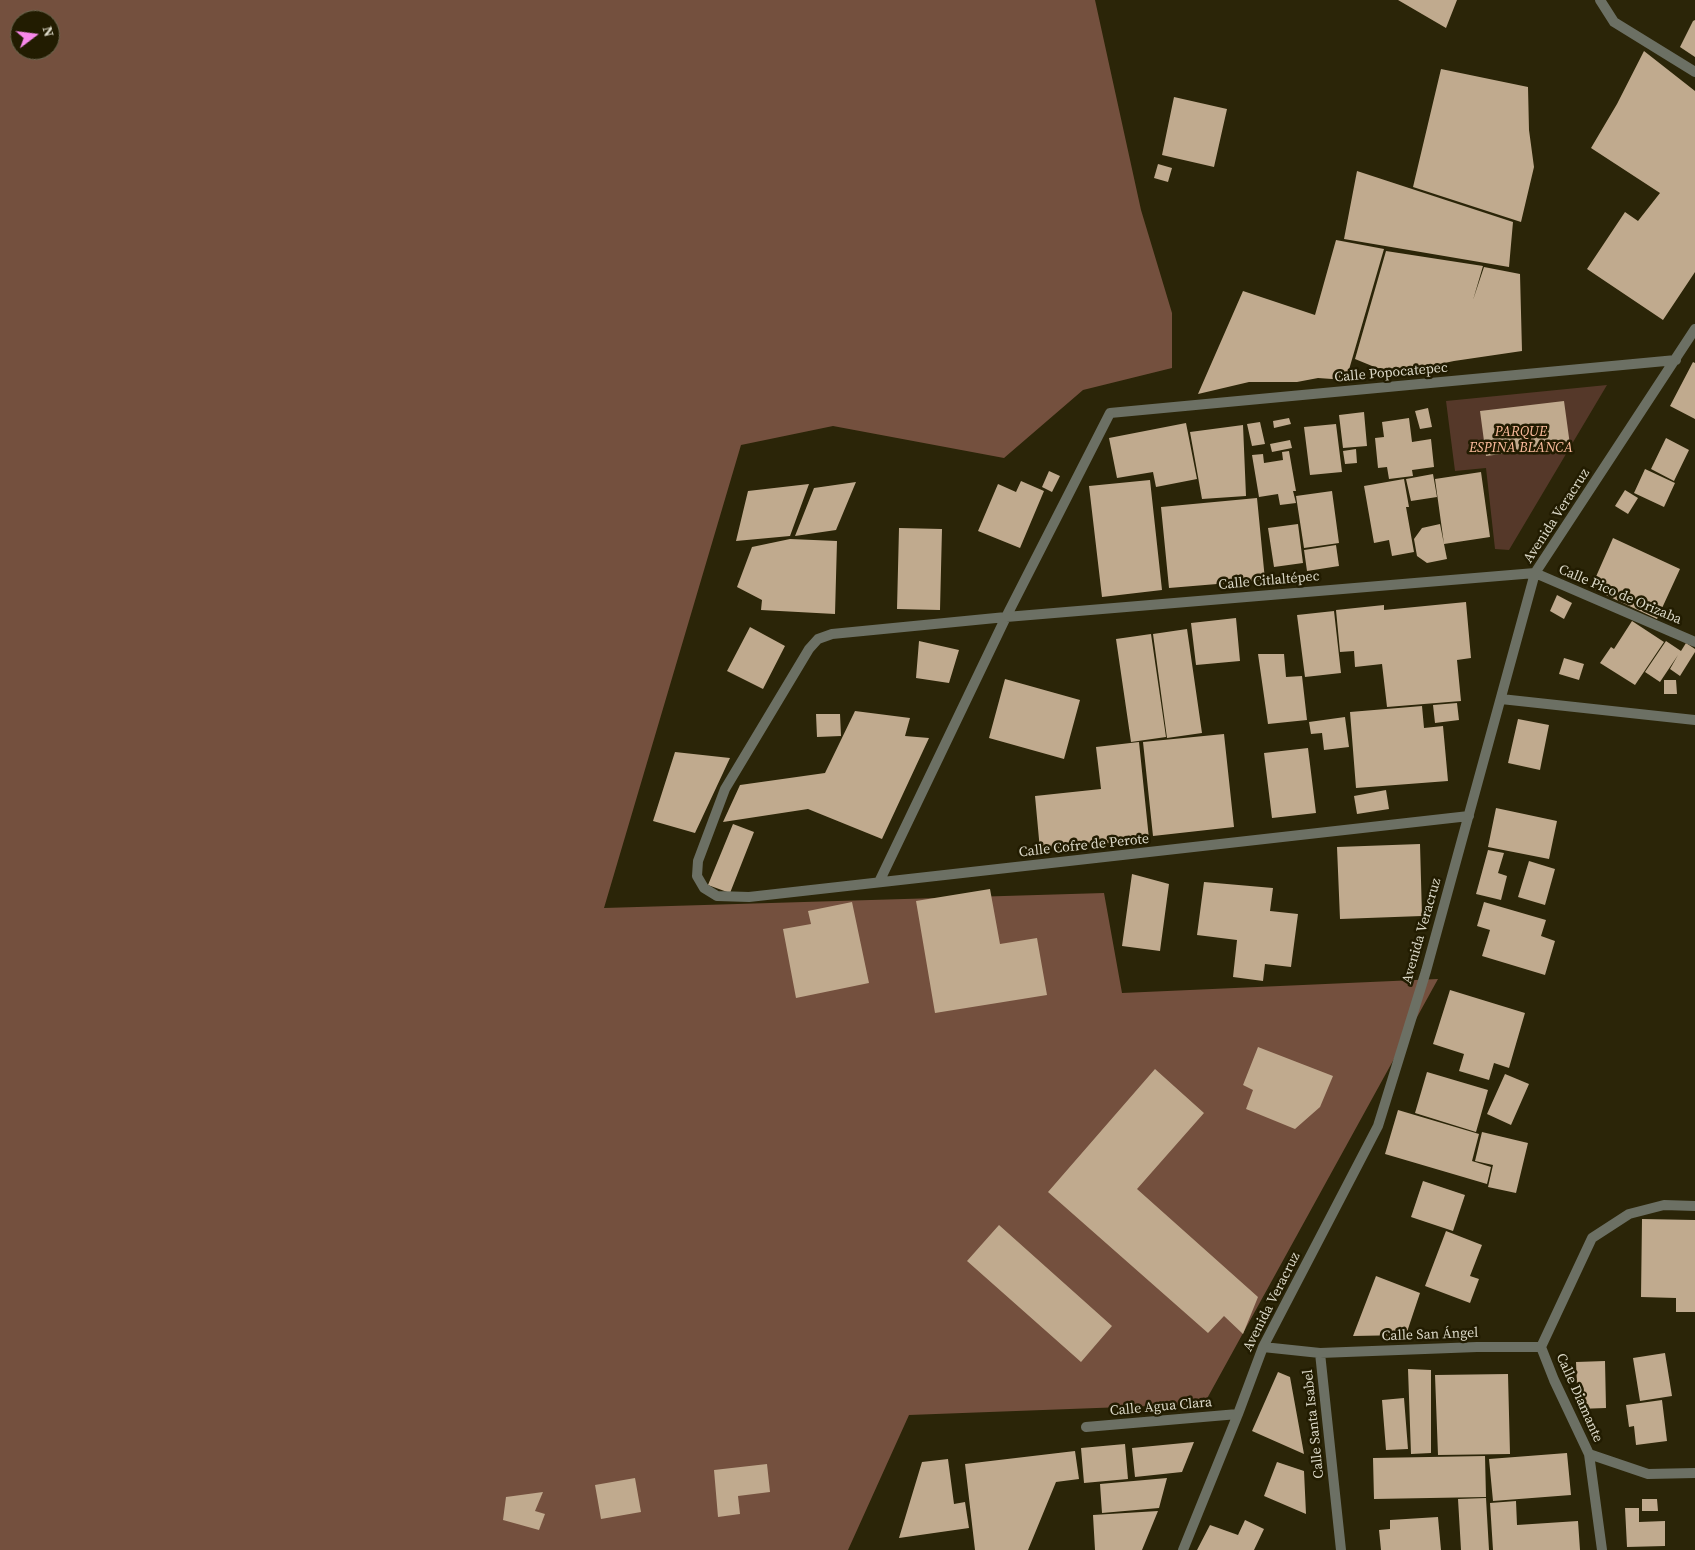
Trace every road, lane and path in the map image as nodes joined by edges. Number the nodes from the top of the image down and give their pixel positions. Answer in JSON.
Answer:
{"nodes":[{"id":1,"x":1600,"y":0,"type":"edge"},
{"id":2,"x":1695,"y":72,"type":"edge"},
{"id":3,"x":1695,"y":329,"type":"edge"},
{"id":4,"x":1676,"y":360,"type":"junction"},
{"id":5,"x":1535,"y":573,"type":"junction"},
{"id":6,"x":1006,"y":617,"type":"junction"},
{"id":7,"x":1695,"y":642,"type":"edge"},
{"id":8,"x":1501,"y":698,"type":"junction"},
{"id":9,"x":1695,"y":720,"type":"edge"},
{"id":10,"x":1468,"y":816,"type":"junction"},
{"id":11,"x":879,"y":882,"type":"junction"},
{"id":12,"x":704,"y":888,"type":"joint"},
{"id":13,"x":1695,"y":1206,"type":"edge"},
{"id":14,"x":1263,"y":1347,"type":"junction"},
{"id":15,"x":1541,"y":1347,"type":"junction"},
{"id":16,"x":1320,"y":1353,"type":"junction"},
{"id":17,"x":1238,"y":1414,"type":"junction"},
{"id":18,"x":1086,"y":1427,"type":"dead end"},
{"id":19,"x":1589,"y":1454,"type":"junction"},
{"id":20,"x":1695,"y":1473,"type":"edge"},
{"id":21,"x":1183,"y":1550,"type":"edge"},
{"id":22,"x":1341,"y":1550,"type":"edge"},
{"id":23,"x":1602,"y":1550,"type":"edge"}],
"edges":[{"from":1,"to":2,"type":"street"},
{"from":3,"to":4,"type":"street","name":"Avenida Veracruz"},
{"from":4,"to":5,"type":"street","name":"Avenida Veracruz"},
{"from":4,"to":6,"type":"street","name":"Calle Popocatepec"},
{"from":5,"to":6,"type":"street","name":"Calle Citlaltépec"},
{"from":5,"to":7,"type":"street","name":"Calle Pico de Orizaba"},
{"from":5,"to":8,"type":"street","name":"Avenida Veracruz"},
{"from":6,"to":11,"type":"street"},
{"from":6,"to":12,"type":"street","name":"Calle Citlaltépec"},
{"from":8,"to":9,"type":"street"},
{"from":8,"to":10,"type":"street","name":"Avenida Veracruz"},
{"from":10,"to":11,"type":"street","name":"Calle Cofre de Perote"},
{"from":10,"to":14,"type":"street","name":"Avenida Veracruz"},
{"from":11,"to":12,"type":"street","name":"Calle Cofre de Perote"},
{"from":13,"to":15,"type":"street"},
{"from":14,"to":16,"type":"street","name":"Calle Santa Isabel"},
{"from":14,"to":17,"type":"street","name":"Avenida Veracruz"},
{"from":15,"to":16,"type":"street","name":"Calle San Ángel"},
{"from":15,"to":19,"type":"street","name":"Calle Diamante"},
{"from":16,"to":22,"type":"street","name":"Calle Santa Isabel"},
{"from":17,"to":18,"type":"street","name":"Calle Agua Clara"},
{"from":17,"to":21,"type":"street","name":"Avenida Veracruz"},
{"from":19,"to":20,"type":"street"},
{"from":19,"to":23,"type":"street","name":"Calle Diamante"}]}
